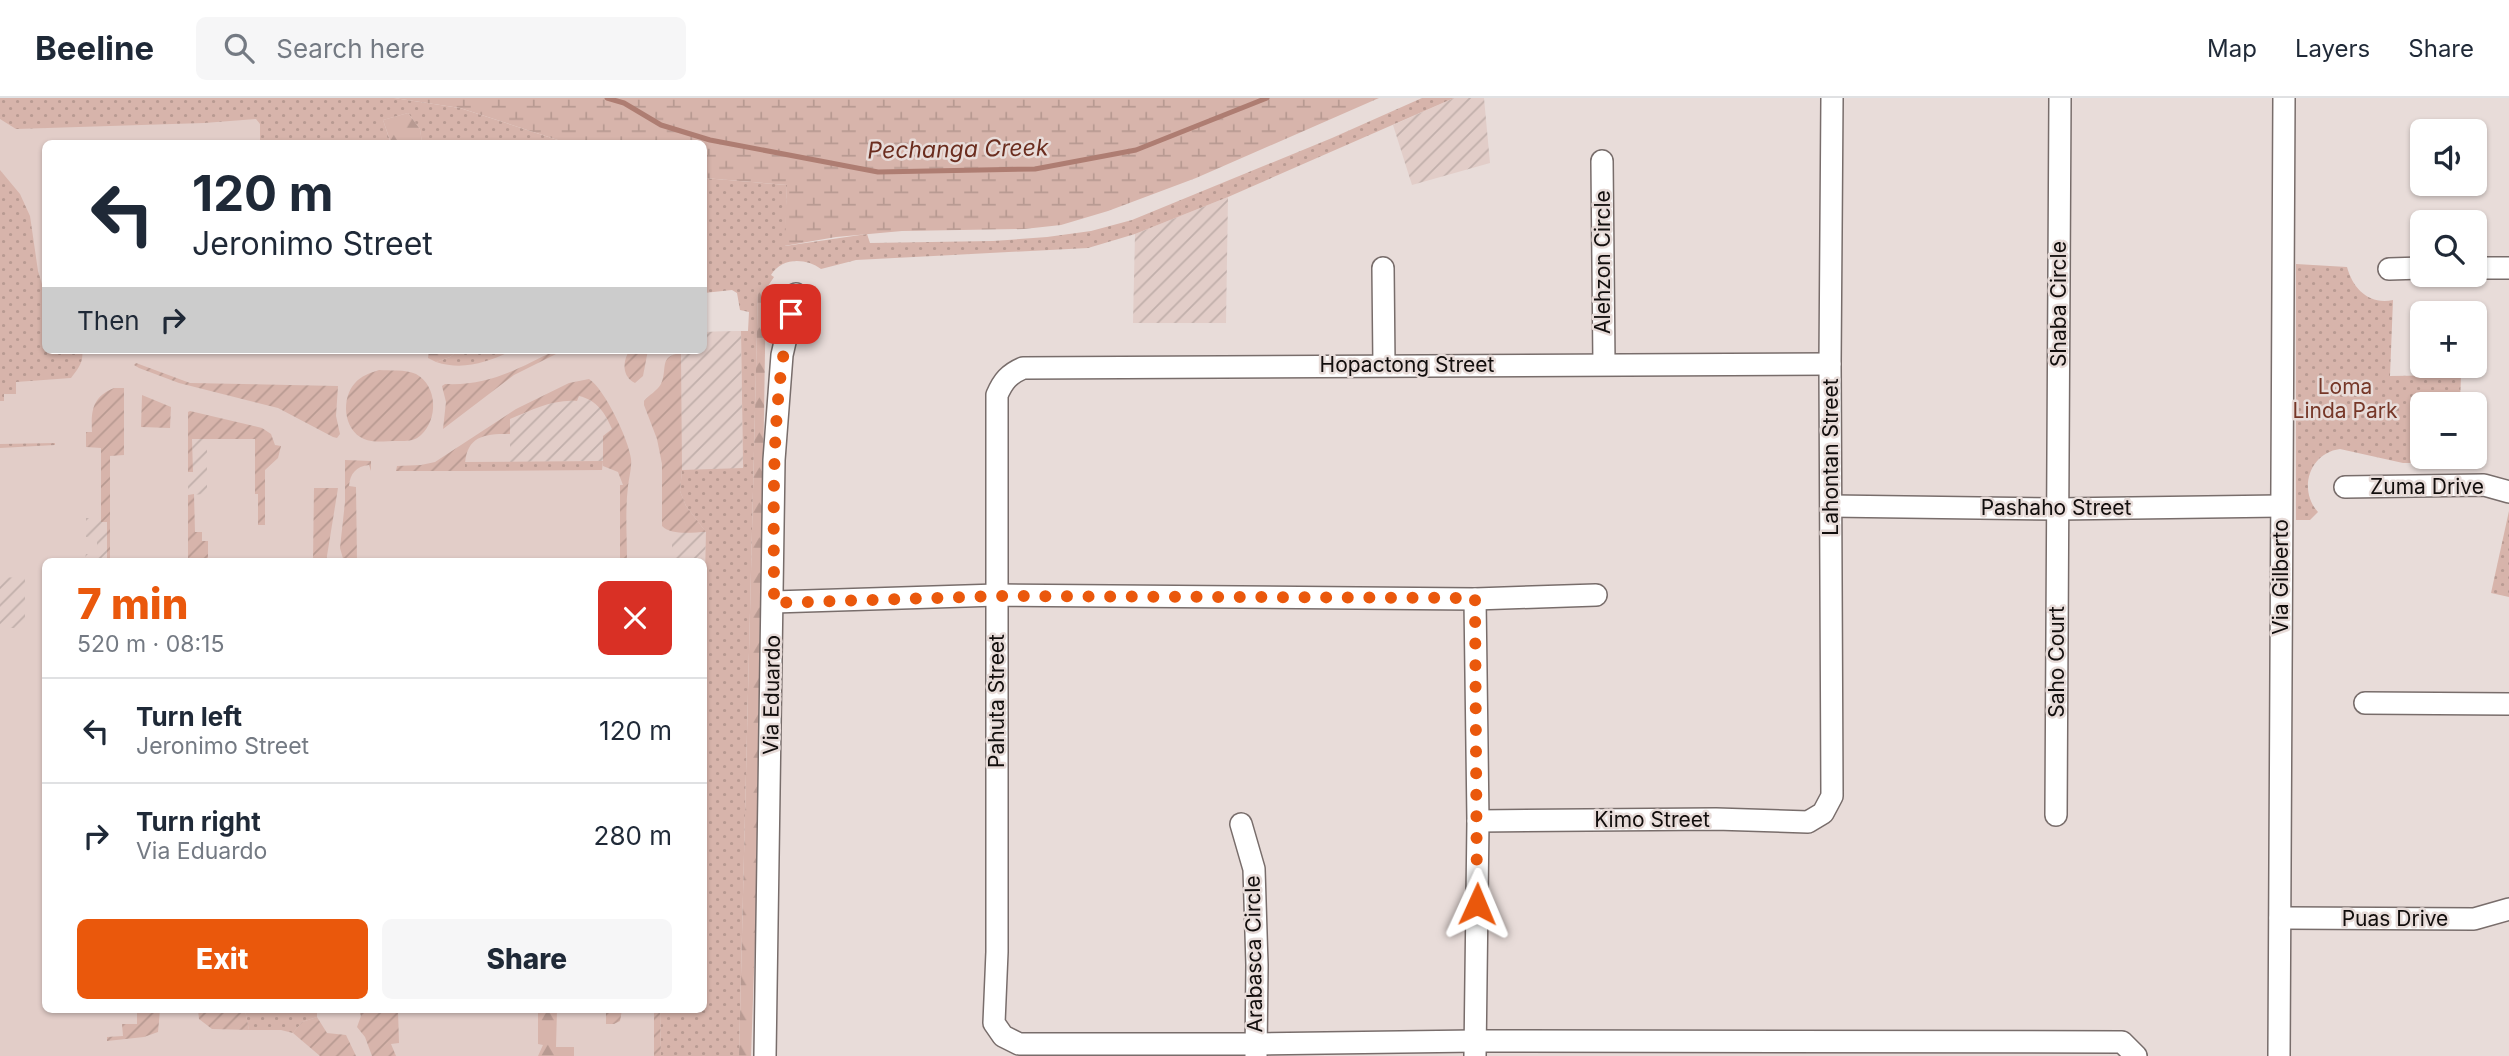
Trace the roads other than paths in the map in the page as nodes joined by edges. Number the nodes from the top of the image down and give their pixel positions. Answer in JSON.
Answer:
{"nodes":[{"id":1,"x":1832,"y":98,"type":"edge"},
{"id":2,"x":2060,"y":98,"type":"edge"},
{"id":3,"x":2284,"y":98,"type":"edge"},
{"id":4,"x":1602,"y":161,"type":"dead end"},
{"id":5,"x":1383,"y":268,"type":"dead end"},
{"id":6,"x":2410,"y":268,"type":"edge"},
{"id":7,"x":2487,"y":268,"type":"edge"},
{"id":8,"x":2509,"y":268,"type":"edge"},
{"id":9,"x":2389,"y":269,"type":"dead end"},
{"id":10,"x":796,"y":294,"type":"dead end"},
{"id":11,"x":1604,"y":364,"type":"junction"},
{"id":12,"x":1830,"y":364,"type":"junction"},
{"id":13,"x":1384,"y":365,"type":"junction"},
{"id":14,"x":997,"y":395,"type":"joint"},
{"id":15,"x":2345,"y":487,"type":"dead end"},
{"id":16,"x":2509,"y":492,"type":"edge"},
{"id":17,"x":1831,"y":506,"type":"junction"},
{"id":18,"x":2281,"y":506,"type":"junction"},
{"id":19,"x":2058,"y":509,"type":"junction"},
{"id":20,"x":1596,"y":595,"type":"dead end"},
{"id":21,"x":998,"y":596,"type":"junction"},
{"id":22,"x":1475,"y":598,"type":"junction"},
{"id":23,"x":774,"y":603,"type":"junction"},
{"id":24,"x":2365,"y":703,"type":"dead end"},
{"id":25,"x":2509,"y":704,"type":"edge"},
{"id":26,"x":1823,"y":813,"type":"joint"},
{"id":27,"x":2056,"y":816,"type":"dead end"},
{"id":28,"x":1478,"y":821,"type":"junction"},
{"id":29,"x":1241,"y":824,"type":"dead end"},
{"id":30,"x":2509,"y":909,"type":"edge"},
{"id":31,"x":2280,"y":918,"type":"junction"},
{"id":32,"x":1475,"y":1049,"type":"edge"},
{"id":33,"x":1696,"y":1049,"type":"edge"},
{"id":34,"x":1256,"y":1050,"type":"edge"},
{"id":35,"x":1919,"y":1050,"type":"edge"},
{"id":36,"x":765,"y":1056,"type":"edge"},
{"id":37,"x":2136,"y":1056,"type":"edge"},
{"id":38,"x":2279,"y":1056,"type":"edge"}],
"edges":[{"from":1,"to":12,"type":"street","name":"Lahontan Street"},
{"from":2,"to":19,"type":"street","name":"Shaba Circle"},
{"from":3,"to":18,"type":"street","name":"Via Gilberto"},
{"from":4,"to":11,"type":"street","name":"Alehzon Circle"},
{"from":5,"to":13,"type":"street"},
{"from":6,"to":9,"type":"street"},
{"from":7,"to":8,"type":"street"},
{"from":10,"to":23,"type":"street","name":"Via Eduardo"},
{"from":11,"to":12,"type":"street","name":"Hopactong Street"},
{"from":11,"to":13,"type":"street","name":"Hopactong Street"},
{"from":12,"to":17,"type":"street","name":"Lahontan Street"},
{"from":13,"to":14,"type":"street","name":"Hopactong Street"},
{"from":14,"to":21,"type":"street","name":"Pahuta Street"},
{"from":15,"to":16,"type":"street","name":"Zuma Drive"},
{"from":17,"to":19,"type":"street","name":"Pashaho Street"},
{"from":17,"to":26,"type":"street","name":"Lahontan Street"},
{"from":18,"to":19,"type":"street","name":"Pashaho Street"},
{"from":18,"to":31,"type":"street","name":"Via Gilberto"},
{"from":19,"to":27,"type":"street","name":"Saho Court"},
{"from":20,"to":22,"type":"street"},
{"from":21,"to":22,"type":"street"},
{"from":21,"to":23,"type":"street"},
{"from":21,"to":34,"type":"street","name":"Pahuta Street"},
{"from":22,"to":28,"type":"street"},
{"from":23,"to":36,"type":"street","name":"Via Eduardo"},
{"from":24,"to":25,"type":"street"},
{"from":26,"to":28,"type":"street","name":"Kimo Street"},
{"from":28,"to":32,"type":"street"},
{"from":29,"to":34,"type":"street","name":"Arabasca Circle"},
{"from":30,"to":31,"type":"street","name":"Puas Drive"},
{"from":31,"to":38,"type":"street","name":"Via Gilberto"},
{"from":32,"to":33,"type":"street"},
{"from":32,"to":34,"type":"street"},
{"from":33,"to":35,"type":"street"},
{"from":35,"to":37,"type":"street"}]}
